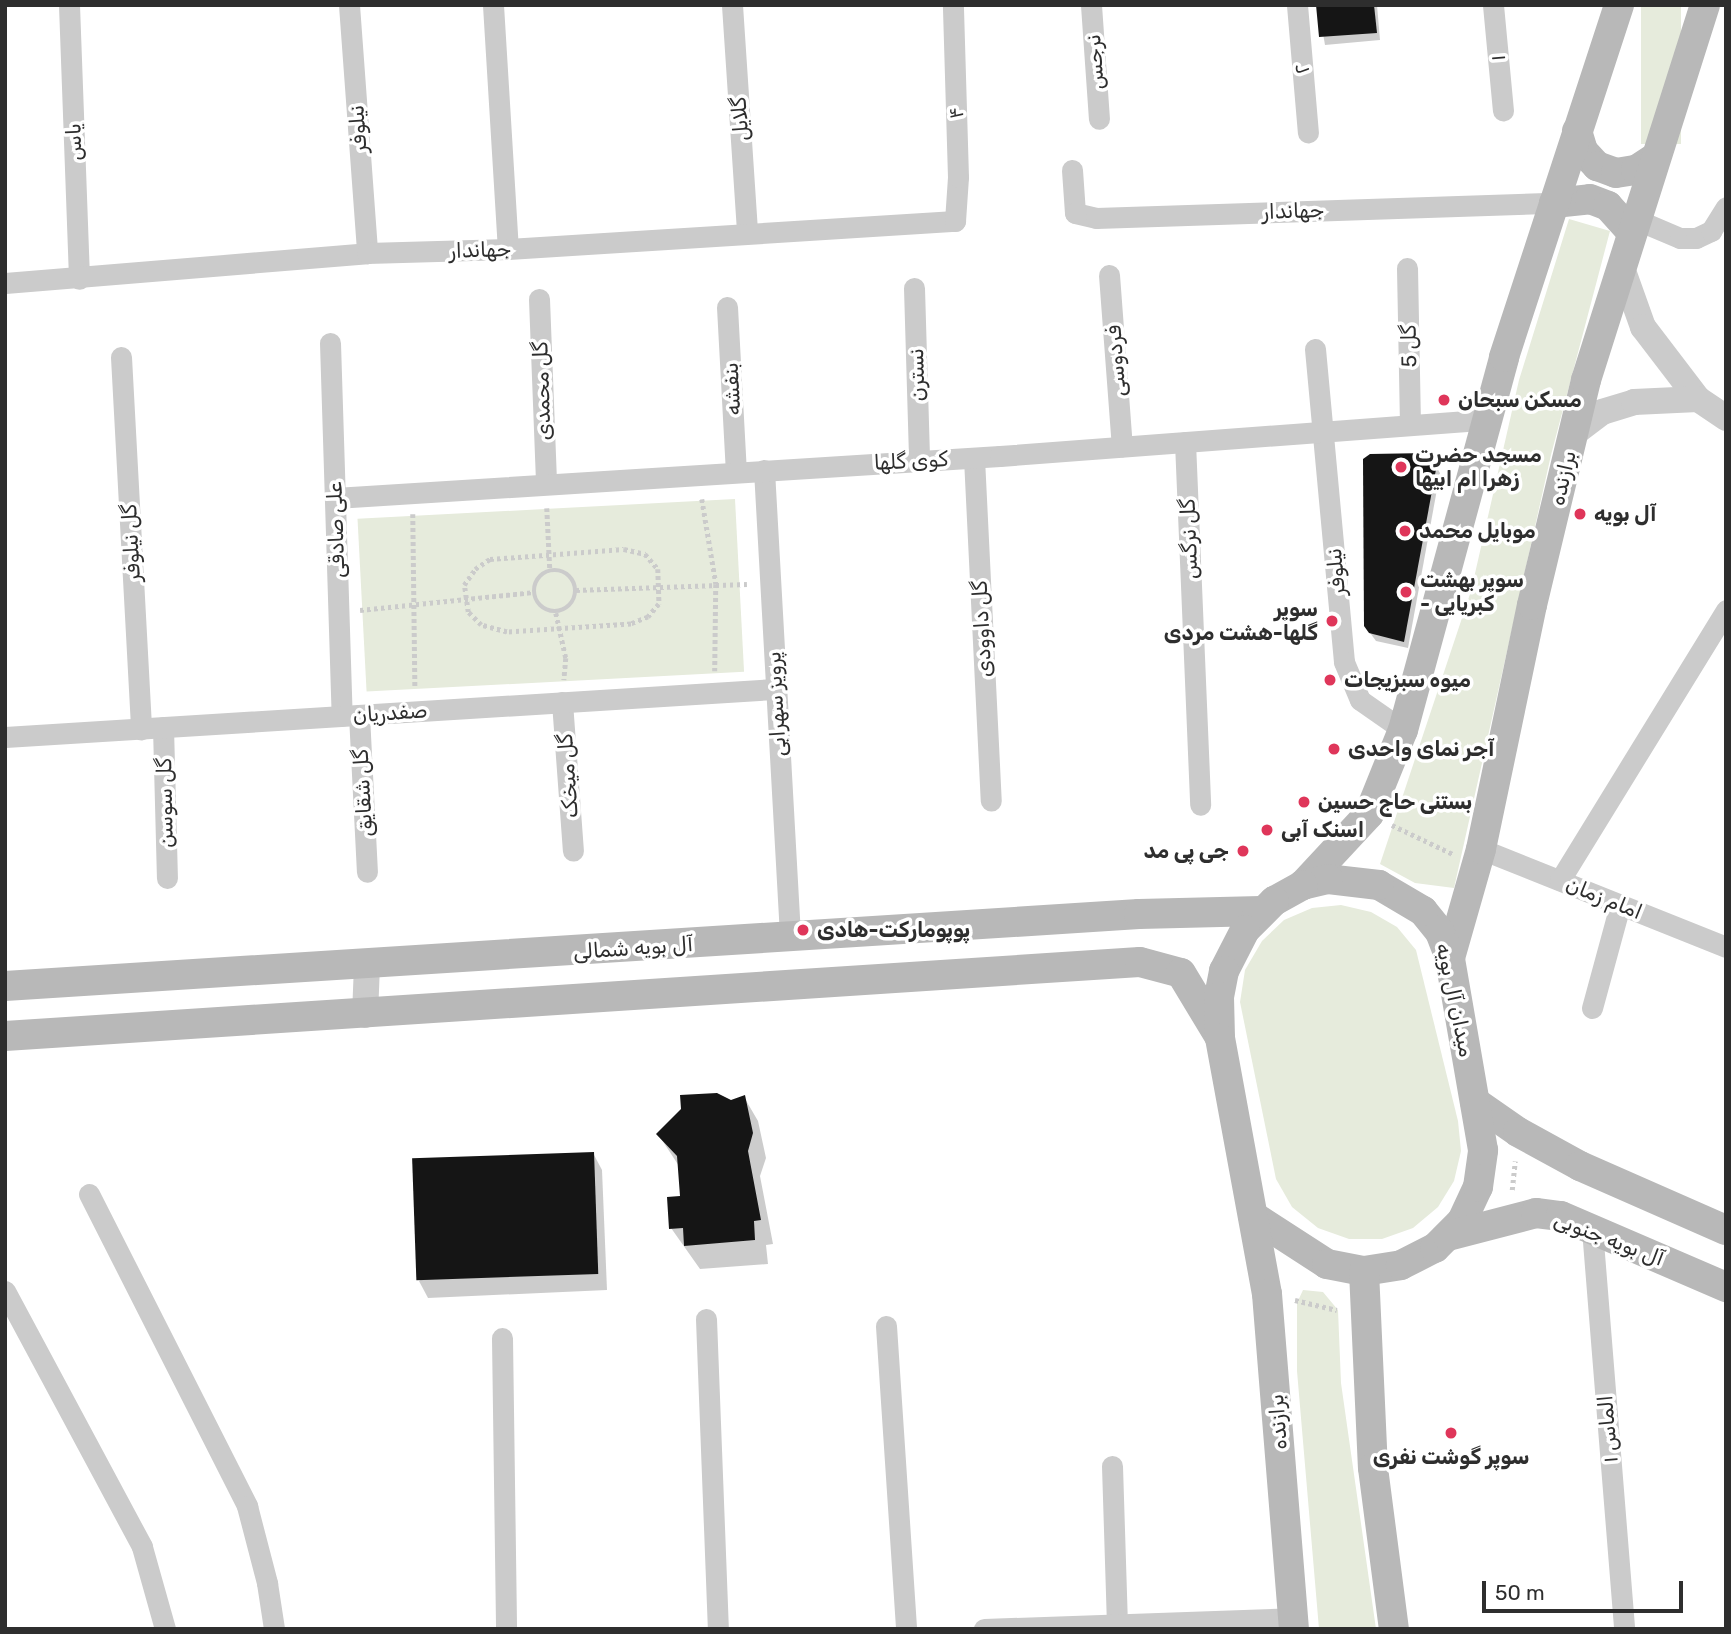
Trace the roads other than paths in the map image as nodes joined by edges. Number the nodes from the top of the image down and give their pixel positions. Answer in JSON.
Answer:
{"nodes":[{"id":1,"x":69,"y":5,"type":"edge"},
{"id":2,"x":349,"y":5,"type":"edge"},
{"id":3,"x":493,"y":5,"type":"edge"},
{"id":4,"x":732,"y":5,"type":"edge"},
{"id":5,"x":953,"y":5,"type":"edge"},
{"id":6,"x":1091,"y":5,"type":"edge"},
{"id":7,"x":1297,"y":5,"type":"edge"},
{"id":8,"x":1493,"y":5,"type":"edge"},
{"id":9,"x":1619,"y":5,"type":"edge"},
{"id":10,"x":1705,"y":5,"type":"edge"},
{"id":11,"x":1503,"y":111,"type":"dead end"},
{"id":12,"x":1098,"y":119,"type":"dead end"},
{"id":13,"x":1577,"y":131,"type":"junction"},
{"id":14,"x":1308,"y":134,"type":"dead end"},
{"id":15,"x":1653,"y":159,"type":"junction"},
{"id":16,"x":1072,"y":170,"type":"dead end"},
{"id":17,"x":1555,"y":203,"type":"junction"},
{"id":18,"x":1726,"y":207,"type":"edge"},
{"id":19,"x":955,"y":220,"type":"joint"},
{"id":20,"x":1633,"y":226,"type":"junction"},
{"id":21,"x":747,"y":233,"type":"junction"},
{"id":22,"x":508,"y":249,"type":"junction"},
{"id":23,"x":368,"y":253,"type":"junction"},
{"id":24,"x":1407,"y":268,"type":"dead end"},
{"id":25,"x":1622,"y":268,"type":"junction"},
{"id":26,"x":1109,"y":275,"type":"dead end"},
{"id":27,"x":79,"y":279,"type":"junction"},
{"id":28,"x":5,"y":284,"type":"edge"},
{"id":29,"x":914,"y":288,"type":"dead end"},
{"id":30,"x":539,"y":299,"type":"dead end"},
{"id":31,"x":727,"y":307,"type":"dead end"},
{"id":32,"x":330,"y":343,"type":"dead end"},
{"id":33,"x":1315,"y":349,"type":"dead end"},
{"id":34,"x":121,"y":357,"type":"dead end"},
{"id":35,"x":1698,"y":400,"type":"junction"},
{"id":36,"x":1726,"y":418,"type":"edge"},
{"id":37,"x":1487,"y":419,"type":"junction"},
{"id":38,"x":1410,"y":424,"type":"junction"},
{"id":39,"x":1323,"y":431,"type":"junction"},
{"id":40,"x":1573,"y":434,"type":"junction"},
{"id":41,"x":1185,"y":442,"type":"junction"},
{"id":42,"x":1122,"y":447,"type":"junction"},
{"id":43,"x":974,"y":458,"type":"junction"},
{"id":44,"x":919,"y":461,"type":"junction"},
{"id":45,"x":764,"y":470,"type":"junction"},
{"id":46,"x":736,"y":472,"type":"junction"},
{"id":47,"x":545,"y":483,"type":"junction"},
{"id":48,"x":335,"y":498,"type":"junction"},
{"id":49,"x":1726,"y":610,"type":"edge"},
{"id":50,"x":775,"y":689,"type":"junction"},
{"id":51,"x":562,"y":702,"type":"junction"},
{"id":52,"x":350,"y":716,"type":"junction"},
{"id":53,"x":163,"y":727,"type":"junction"},
{"id":54,"x":141,"y":729,"type":"junction"},
{"id":55,"x":1403,"y":730,"type":"junction"},
{"id":56,"x":5,"y":737,"type":"edge"},
{"id":57,"x":991,"y":801,"type":"dead end"},
{"id":58,"x":1200,"y":805,"type":"dead end"},
{"id":59,"x":573,"y":851,"type":"dead end"},
{"id":60,"x":1479,"y":857,"type":"junction"},
{"id":61,"x":368,"y":872,"type":"dead end"},
{"id":62,"x":167,"y":878,"type":"dead end"},
{"id":63,"x":1560,"y":880,"type":"junction"},
{"id":64,"x":1303,"y":885,"type":"junction"},
{"id":65,"x":1620,"y":905,"type":"junction"},
{"id":66,"x":1261,"y":911,"type":"junction"},
{"id":67,"x":790,"y":938,"type":"junction"},
{"id":68,"x":1726,"y":947,"type":"edge"},
{"id":69,"x":1450,"y":958,"type":"junction"},
{"id":70,"x":367,"y":965,"type":"junction"},
{"id":71,"x":5,"y":986,"type":"edge"},
{"id":72,"x":1592,"y":1008,"type":"dead end"},
{"id":73,"x":365,"y":1014,"type":"junction"},
{"id":74,"x":5,"y":1036,"type":"edge"},
{"id":75,"x":1220,"y":1038,"type":"junction"},
{"id":76,"x":1475,"y":1102,"type":"junction"},
{"id":77,"x":89,"y":1194,"type":"dead end"},
{"id":78,"x":1253,"y":1216,"type":"junction"},
{"id":79,"x":1592,"y":1229,"type":"junction"},
{"id":80,"x":1726,"y":1230,"type":"edge"},
{"id":81,"x":1448,"y":1236,"type":"junction"},
{"id":82,"x":1364,"y":1271,"type":"junction"},
{"id":83,"x":1726,"y":1287,"type":"edge"},
{"id":84,"x":5,"y":1291,"type":"edge"},
{"id":85,"x":706,"y":1319,"type":"dead end"},
{"id":86,"x":886,"y":1326,"type":"dead end"},
{"id":87,"x":502,"y":1338,"type":"dead end"},
{"id":88,"x":1112,"y":1466,"type":"dead end"},
{"id":89,"x":1294,"y":1623,"type":"edge"},
{"id":90,"x":1117,"y":1624,"type":"junction"},
{"id":91,"x":1210,"y":1625,"type":"edge"},
{"id":92,"x":165,"y":1629,"type":"edge"},
{"id":93,"x":274,"y":1629,"type":"edge"},
{"id":94,"x":506,"y":1629,"type":"edge"},
{"id":95,"x":719,"y":1629,"type":"edge"},
{"id":96,"x":906,"y":1629,"type":"edge"},
{"id":97,"x":984,"y":1629,"type":"edge"},
{"id":98,"x":994,"y":1629,"type":"edge"},
{"id":99,"x":1394,"y":1629,"type":"edge"},
{"id":100,"x":1624,"y":1629,"type":"edge"}],
"edges":[{"from":1,"to":27,"type":"street","name":"یاس"},
{"from":2,"to":23,"type":"street","name":"نیلوفر"},
{"from":3,"to":22,"type":"street"},
{"from":4,"to":21,"type":"street","name":"گلایل"},
{"from":5,"to":19,"type":"street","name":"۴"},
{"from":6,"to":12,"type":"street","name":"نرجس"},
{"from":7,"to":14,"type":"street","name":"۲"},
{"from":8,"to":11,"type":"street","name":"۱"},
{"from":9,"to":13,"type":"main road"},
{"from":10,"to":15,"type":"main road","name":"برازنده"},
{"from":13,"to":15,"type":"main road"},
{"from":13,"to":17,"type":"main road"},
{"from":15,"to":20,"type":"main road","name":"برازنده"},
{"from":16,"to":17,"type":"street","name":"جهاندار"},
{"from":17,"to":20,"type":"main road"},
{"from":17,"to":37,"type":"main road"},
{"from":18,"to":20,"type":"street"},
{"from":19,"to":21,"type":"street","name":"جهاندار"},
{"from":20,"to":25,"type":"main road","name":"برازنده"},
{"from":21,"to":22,"type":"street","name":"جهاندار"},
{"from":22,"to":23,"type":"street","name":"جهاندار"},
{"from":23,"to":27,"type":"street","name":"جهاندار"},
{"from":24,"to":38,"type":"street","name":"گل 5"},
{"from":25,"to":35,"type":"street"},
{"from":25,"to":40,"type":"main road","name":"برازنده"},
{"from":26,"to":42,"type":"street","name":"فردوسی"},
{"from":27,"to":28,"type":"street","name":"جهاندار"},
{"from":29,"to":44,"type":"street","name":"نسترن"},
{"from":30,"to":47,"type":"street","name":"گل محمدی"},
{"from":31,"to":46,"type":"street","name":"بنفشه"},
{"from":32,"to":48,"type":"street","name":"علی صادقی"},
{"from":33,"to":39,"type":"street","name":"نیلوفر"},
{"from":34,"to":54,"type":"street","name":"گل نیلوفر"},
{"from":35,"to":36,"type":"street"},
{"from":35,"to":40,"type":"street"},
{"from":37,"to":38,"type":"street","name":"کوی گلها"},
{"from":37,"to":55,"type":"main road"},
{"from":38,"to":39,"type":"street","name":"کوی گلها"},
{"from":39,"to":41,"type":"street","name":"کوی گلها"},
{"from":39,"to":55,"type":"street","name":"نیلوفر"},
{"from":40,"to":60,"type":"main road","name":"برازنده"},
{"from":41,"to":42,"type":"street","name":"کوی گلها"},
{"from":41,"to":58,"type":"street","name":"گل نرگس"},
{"from":42,"to":43,"type":"street","name":"کوی گلها"},
{"from":43,"to":44,"type":"street","name":"کوی گلها"},
{"from":43,"to":57,"type":"street","name":"گل داوودی"},
{"from":44,"to":45,"type":"street","name":"کوی گلها"},
{"from":45,"to":46,"type":"street","name":"کوی گلها"},
{"from":45,"to":50,"type":"street","name":"پرویز سهرابی"},
{"from":46,"to":47,"type":"street","name":"کوی گلها"},
{"from":47,"to":48,"type":"street","name":"کوی گلها"},
{"from":48,"to":52,"type":"street","name":"علی صادقی"},
{"from":49,"to":63,"type":"street"},
{"from":50,"to":51,"type":"street","name":"صفدریان"},
{"from":50,"to":67,"type":"street","name":"پرویز سهرابی"},
{"from":51,"to":52,"type":"street","name":"صفدریان"},
{"from":51,"to":59,"type":"street","name":"گل میخک"},
{"from":52,"to":53,"type":"street","name":"صفدریان"},
{"from":52,"to":61,"type":"street","name":"گل شقایق"},
{"from":53,"to":54,"type":"street","name":"صفدریان"},
{"from":53,"to":62,"type":"street","name":"گل سوسن"},
{"from":54,"to":56,"type":"street","name":"صفدریان"},
{"from":55,"to":64,"type":"main road"},
{"from":60,"to":63,"type":"street","name":"امام زمان"},
{"from":60,"to":69,"type":"main road","name":"برازنده"},
{"from":63,"to":65,"type":"street","name":"امام زمان"},
{"from":64,"to":66,"type":"main road","name":"میدان آل بویه"},
{"from":64,"to":69,"type":"main road","name":"میدان آل بویه"},
{"from":65,"to":68,"type":"street","name":"امام زمان"},
{"from":65,"to":72,"type":"street"},
{"from":66,"to":67,"type":"main road","name":"آل بویه شمالی"},
{"from":66,"to":75,"type":"main road","name":"میدان آل بویه"},
{"from":67,"to":70,"type":"main road","name":"آل بویه شمالی"},
{"from":69,"to":76,"type":"main road","name":"میدان آل بویه"},
{"from":70,"to":71,"type":"main road","name":"آل بویه شمالی"},
{"from":70,"to":73,"type":"street"},
{"from":73,"to":74,"type":"main road"},
{"from":73,"to":75,"type":"main road"},
{"from":75,"to":78,"type":"main road","name":"میدان آل بویه"},
{"from":76,"to":80,"type":"main road"},
{"from":76,"to":81,"type":"main road","name":"میدان آل بویه"},
{"from":77,"to":93,"type":"street"},
{"from":78,"to":82,"type":"main road","name":"میدان آل بویه"},
{"from":78,"to":89,"type":"main road","name":"برازنده"},
{"from":79,"to":81,"type":"main road","name":"آل بویه جنوبی"},
{"from":79,"to":83,"type":"main road","name":"آل بویه جنوبی"},
{"from":79,"to":100,"type":"street","name":"الماس ۱"},
{"from":81,"to":82,"type":"main road","name":"میدان آل بویه"},
{"from":82,"to":99,"type":"main road"},
{"from":84,"to":92,"type":"street"},
{"from":85,"to":95,"type":"street"},
{"from":86,"to":96,"type":"street"},
{"from":87,"to":94,"type":"street"},
{"from":88,"to":90,"type":"street"},
{"from":89,"to":91,"type":"street"},
{"from":90,"to":91,"type":"street"},
{"from":90,"to":98,"type":"street"},
{"from":97,"to":98,"type":"street"}]}
